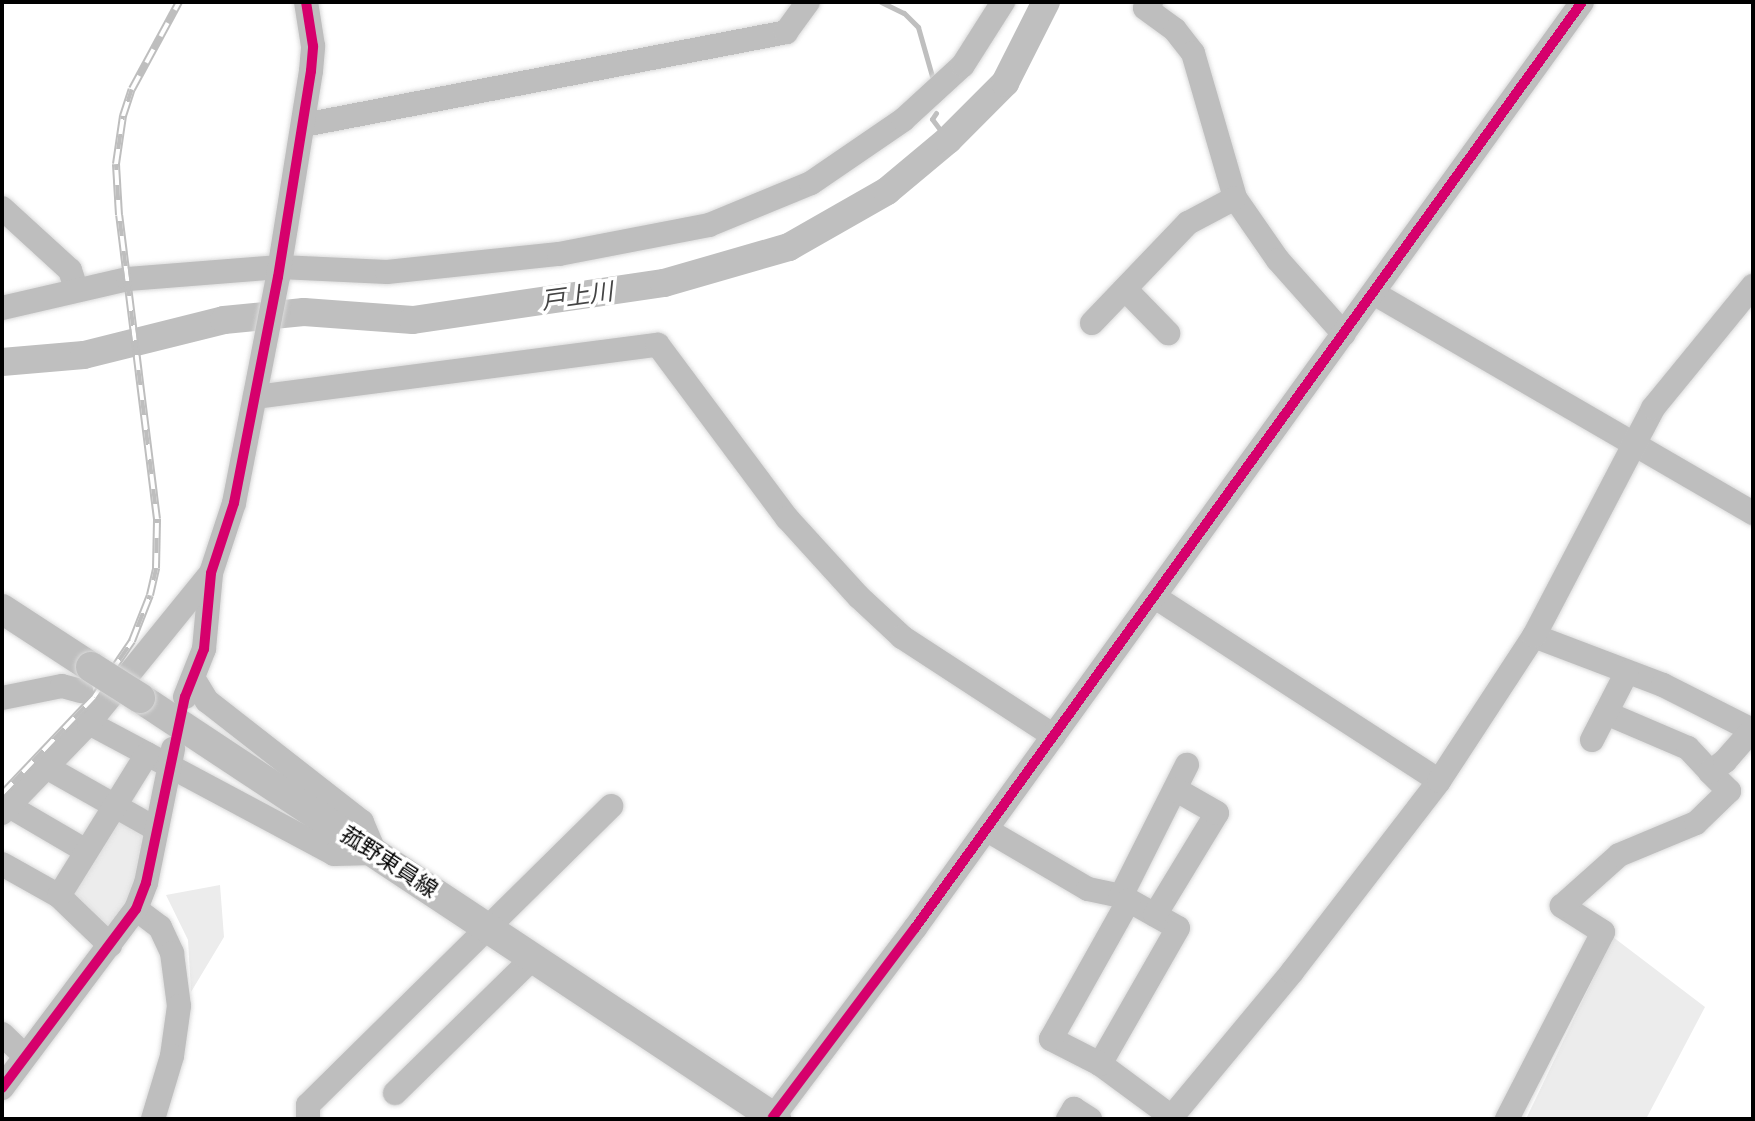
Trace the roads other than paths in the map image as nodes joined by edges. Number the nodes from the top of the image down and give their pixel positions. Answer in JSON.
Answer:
{"nodes":[{"id":1,"x":306,"y":2,"type":"edge"},
{"id":2,"x":808,"y":2,"type":"edge"},
{"id":3,"x":1003,"y":2,"type":"edge"},
{"id":4,"x":1151,"y":2,"type":"edge"},
{"id":5,"x":1582,"y":2,"type":"edge"},
{"id":6,"x":304,"y":125,"type":"junction"},
{"id":7,"x":1235,"y":198,"type":"junction"},
{"id":8,"x":2,"y":208,"type":"edge"},
{"id":9,"x":279,"y":272,"type":"junction"},
{"id":10,"x":1753,"y":286,"type":"edge"},
{"id":11,"x":76,"y":289,"type":"junction"},
{"id":12,"x":1125,"y":289,"type":"junction"},
{"id":13,"x":1375,"y":294,"type":"junction"},
{"id":14,"x":2,"y":308,"type":"edge"},
{"id":15,"x":1092,"y":323,"type":"dead end"},
{"id":16,"x":1168,"y":333,"type":"dead end"},
{"id":17,"x":1344,"y":334,"type":"junction"},
{"id":18,"x":256,"y":394,"type":"junction"},
{"id":19,"x":1635,"y":442,"type":"junction"},
{"id":20,"x":1753,"y":513,"type":"edge"},
{"id":21,"x":211,"y":573,"type":"junction"},
{"id":22,"x":1155,"y":597,"type":"junction"},
{"id":23,"x":2,"y":609,"type":"edge"},
{"id":24,"x":1534,"y":636,"type":"junction"},
{"id":25,"x":1627,"y":672,"type":"junction"},
{"id":26,"x":86,"y":679,"type":"junction"},
{"id":27,"x":2,"y":698,"type":"edge"},
{"id":28,"x":1606,"y":713,"type":"junction"},
{"id":29,"x":89,"y":723,"type":"junction"},
{"id":30,"x":1752,"y":729,"type":"edge"},
{"id":31,"x":1054,"y":736,"type":"junction"},
{"id":32,"x":1592,"y":740,"type":"dead end"},
{"id":33,"x":147,"y":754,"type":"junction"},
{"id":34,"x":171,"y":757,"type":"junction"},
{"id":35,"x":1187,"y":765,"type":"dead end"},
{"id":36,"x":48,"y":768,"type":"junction"},
{"id":37,"x":1710,"y":772,"type":"junction"},
{"id":38,"x":1439,"y":781,"type":"junction"},
{"id":39,"x":1175,"y":789,"type":"junction"},
{"id":40,"x":611,"y":806,"type":"dead end"},
{"id":41,"x":114,"y":808,"type":"junction"},
{"id":42,"x":6,"y":810,"type":"edge"},
{"id":43,"x":156,"y":829,"type":"junction"},
{"id":44,"x":987,"y":830,"type":"junction"},
{"id":45,"x":86,"y":851,"type":"junction"},
{"id":46,"x":375,"y":853,"type":"junction"},
{"id":47,"x":2,"y":864,"type":"edge"},
{"id":48,"x":59,"y":896,"type":"junction"},
{"id":49,"x":1125,"y":898,"type":"junction"},
{"id":50,"x":136,"y":909,"type":"junction"},
{"id":51,"x":1155,"y":915,"type":"junction"},
{"id":52,"x":489,"y":926,"type":"junction"},
{"id":53,"x":110,"y":945,"type":"junction"},
{"id":54,"x":534,"y":957,"type":"junction"},
{"id":55,"x":2,"y":1034,"type":"edge"},
{"id":56,"x":25,"y":1056,"type":"junction"},
{"id":57,"x":1100,"y":1064,"type":"junction"},
{"id":58,"x":2,"y":1088,"type":"edge"},
{"id":59,"x":395,"y":1093,"type":"dead end"},
{"id":60,"x":774,"y":1118,"type":"edge"},
{"id":61,"x":1171,"y":1118,"type":"edge"},
{"id":62,"x":153,"y":1119,"type":"edge"},
{"id":63,"x":308,"y":1119,"type":"edge"},
{"id":64,"x":1068,"y":1119,"type":"edge"},
{"id":65,"x":1090,"y":1119,"type":"edge"},
{"id":66,"x":1507,"y":1119,"type":"edge"}],
"edges":[{"from":1,"to":6,"type":"street"},
{"from":2,"to":6,"type":"street"},
{"from":3,"to":9,"type":"street"},
{"from":4,"to":7,"type":"street"},
{"from":5,"to":13,"type":"street"},
{"from":6,"to":9,"type":"street"},
{"from":7,"to":12,"type":"street"},
{"from":7,"to":17,"type":"street"},
{"from":8,"to":11,"type":"street"},
{"from":9,"to":11,"type":"street"},
{"from":9,"to":18,"type":"street"},
{"from":10,"to":19,"type":"street"},
{"from":11,"to":14,"type":"street"},
{"from":12,"to":15,"type":"street"},
{"from":12,"to":16,"type":"street"},
{"from":13,"to":17,"type":"street"},
{"from":13,"to":19,"type":"street"},
{"from":17,"to":22,"type":"street"},
{"from":18,"to":21,"type":"street"},
{"from":18,"to":31,"type":"street"},
{"from":19,"to":20,"type":"street"},
{"from":19,"to":24,"type":"street"},
{"from":21,"to":29,"type":"street"},
{"from":21,"to":46,"type":"street"},
{"from":22,"to":31,"type":"street"},
{"from":22,"to":38,"type":"street"},
{"from":23,"to":26,"type":"main road","name":"菰野東員線"},
{"from":24,"to":25,"type":"street"},
{"from":24,"to":38,"type":"street"},
{"from":25,"to":28,"type":"street"},
{"from":25,"to":30,"type":"street"},
{"from":26,"to":27,"type":"street"},
{"from":26,"to":46,"type":"main road","name":"菰野東員線","bridge":true},
{"from":28,"to":32,"type":"street"},
{"from":28,"to":37,"type":"street"},
{"from":29,"to":33,"type":"street"},
{"from":29,"to":36,"type":"street"},
{"from":30,"to":37,"type":"street"},
{"from":31,"to":44,"type":"street"},
{"from":33,"to":34,"type":"street"},
{"from":33,"to":41,"type":"street"},
{"from":34,"to":43,"type":"street"},
{"from":34,"to":46,"type":"street"},
{"from":35,"to":39,"type":"street"},
{"from":36,"to":41,"type":"street"},
{"from":36,"to":42,"type":"street"},
{"from":37,"to":66,"type":"street"},
{"from":38,"to":61,"type":"street"},
{"from":39,"to":49,"type":"street"},
{"from":39,"to":51,"type":"street"},
{"from":40,"to":52,"type":"street"},
{"from":41,"to":43,"type":"street"},
{"from":41,"to":45,"type":"street"},
{"from":42,"to":45,"type":"street"},
{"from":43,"to":50,"type":"street"},
{"from":44,"to":49,"type":"street"},
{"from":44,"to":60,"type":"street"},
{"from":45,"to":48,"type":"street"},
{"from":46,"to":52,"type":"main road","name":"菰野東員線"},
{"from":47,"to":48,"type":"street"},
{"from":48,"to":53,"type":"street"},
{"from":49,"to":51,"type":"street"},
{"from":49,"to":57,"type":"street"},
{"from":50,"to":53,"type":"street"},
{"from":50,"to":62,"type":"street"},
{"from":51,"to":57,"type":"street"},
{"from":52,"to":54,"type":"main road","name":"菰野東員線"},
{"from":52,"to":63,"type":"street"},
{"from":53,"to":56,"type":"street"},
{"from":54,"to":59,"type":"street"},
{"from":54,"to":60,"type":"main road","name":"菰野東員線"},
{"from":55,"to":56,"type":"street"},
{"from":56,"to":58,"type":"street"},
{"from":57,"to":61,"type":"street"},
{"from":64,"to":65,"type":"street"}]}
